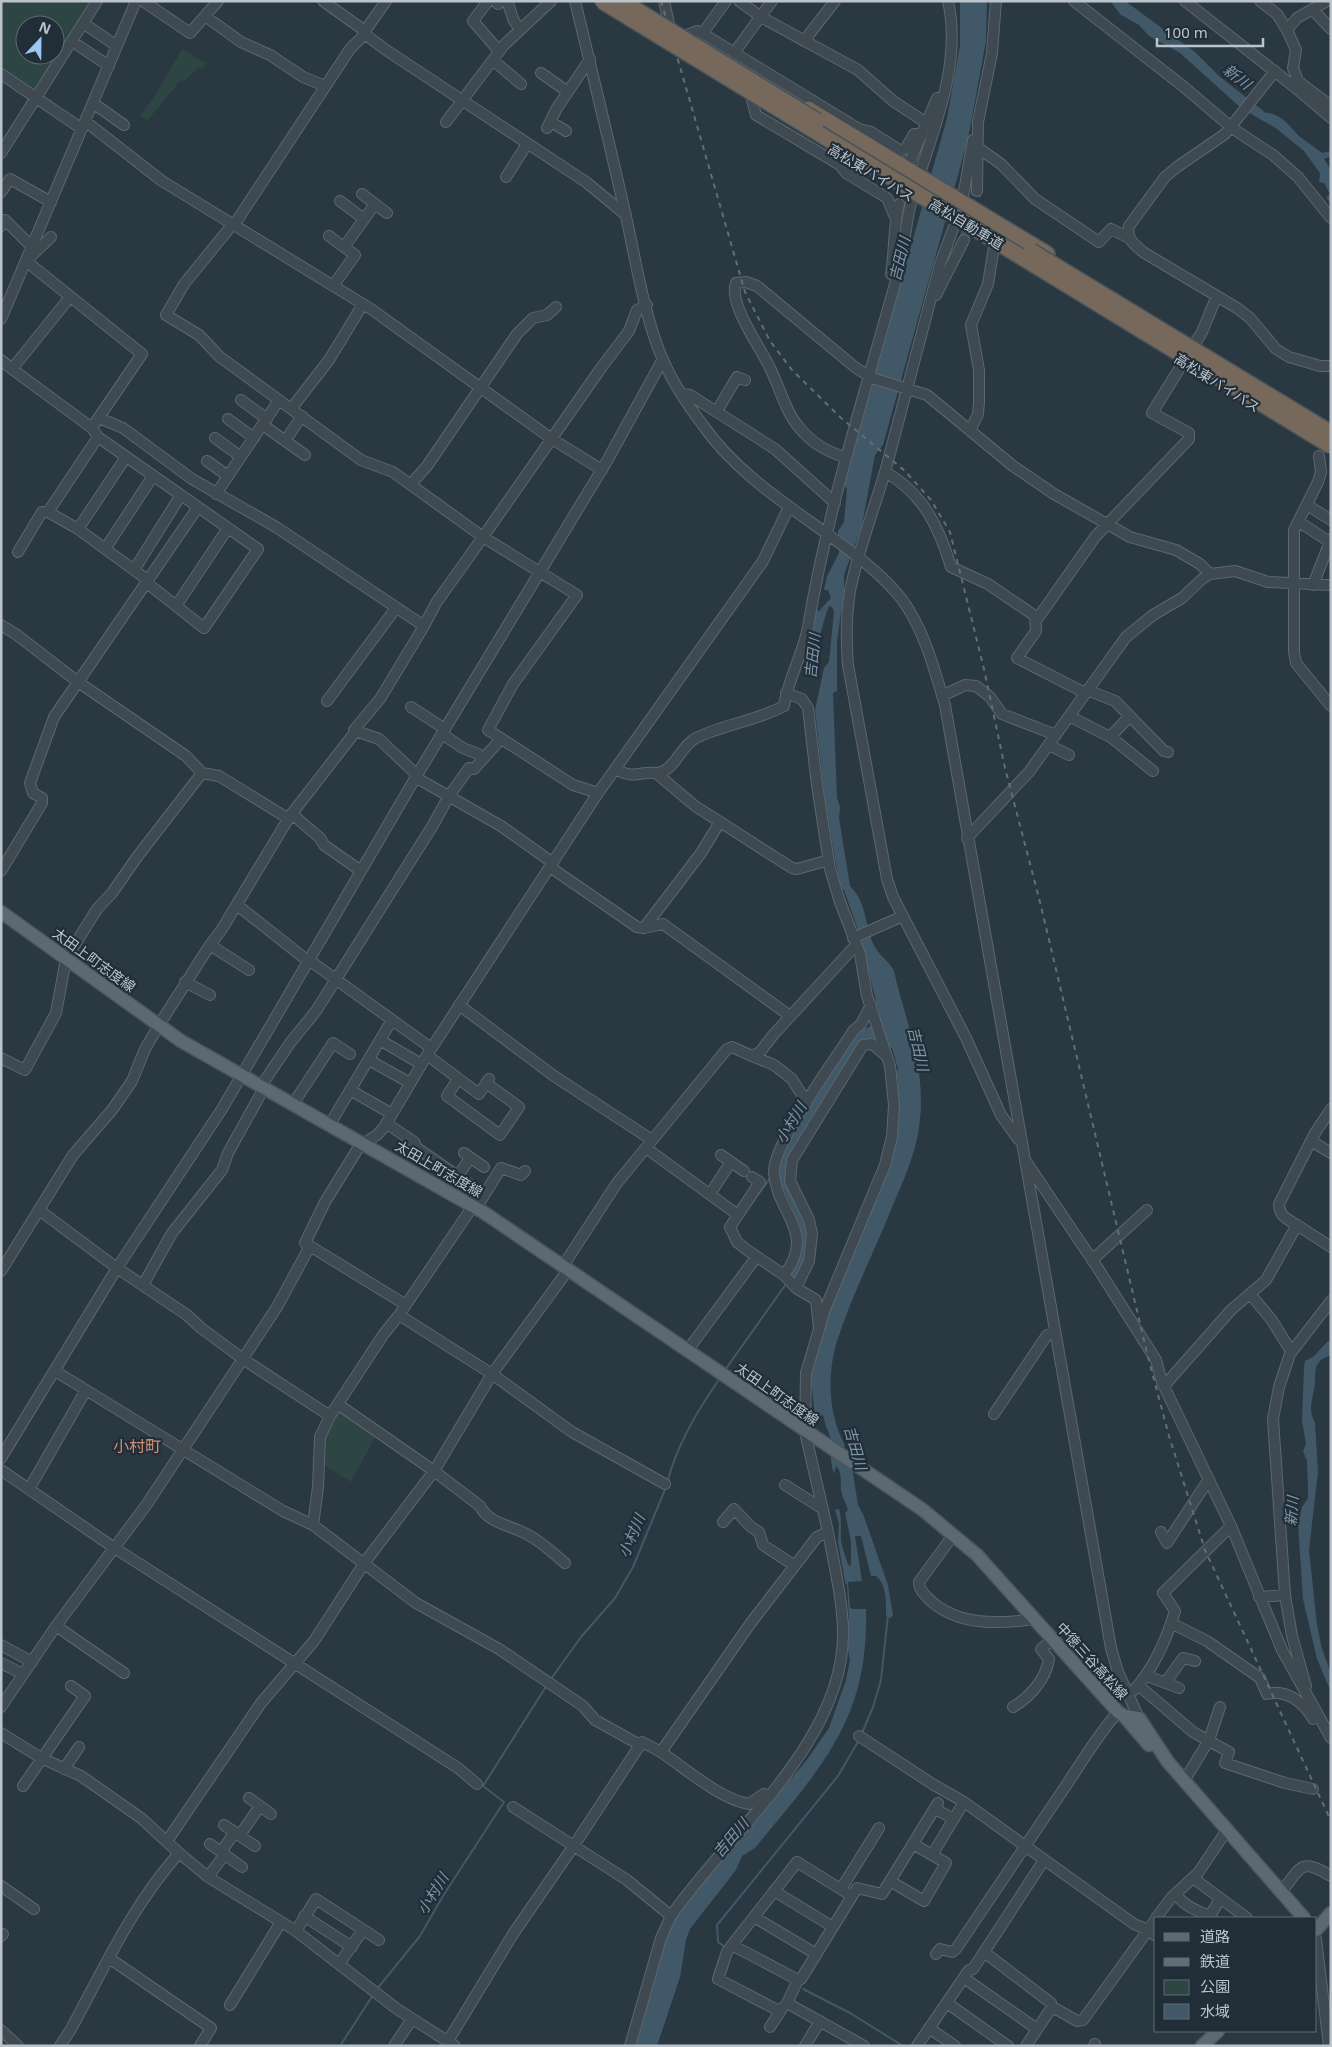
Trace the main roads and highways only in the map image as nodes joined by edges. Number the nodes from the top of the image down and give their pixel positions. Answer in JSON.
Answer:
{"nodes":[{"id":1,"x":591,"y":1,"type":"edge"},
{"id":2,"x":602,"y":1,"type":"edge"},
{"id":3,"x":622,"y":1,"type":"edge"},
{"id":4,"x":632,"y":1,"type":"edge"},
{"id":5,"x":1331,"y":426,"type":"edge"},
{"id":6,"x":1331,"y":433,"type":"edge"},
{"id":7,"x":1331,"y":446,"type":"edge"},
{"id":8,"x":1325,"y":454,"type":"edge"},
{"id":9,"x":1,"y":912,"type":"edge"},
{"id":10,"x":855,"y":1464,"type":"joint"},
{"id":11,"x":1120,"y":1714,"type":"junction"},
{"id":12,"x":1168,"y":1762,"type":"junction"},
{"id":13,"x":1331,"y":1913,"type":"edge"},
{"id":14,"x":1303,"y":1917,"type":"edge"},
{"id":15,"x":1317,"y":1929,"type":"edge"},
{"id":16,"x":1217,"y":2032,"type":"edge"},
{"id":17,"x":1202,"y":2046,"type":"edge"}],
"edges":[{"from":1,"to":8,"type":"highway","name":"高松東バイパス"},
{"from":2,"to":7,"type":"highway","name":"高松自動車道","bridge":true},
{"from":3,"to":6,"type":"highway","name":"高松自動車道","bridge":true},
{"from":4,"to":5,"type":"highway","name":"高松東バイパス"},
{"from":9,"to":10,"type":"main road","name":"太田上町志度線"},
{"from":10,"to":11,"type":"main road","name":"中徳三谷高松線"},
{"from":11,"to":12,"type":"main road"},
{"from":11,"to":12,"type":"main road","name":"中徳三谷高松線"},
{"from":12,"to":14,"type":"main road"},
{"from":13,"to":15,"type":"main road"},
{"from":16,"to":17,"type":"main road"}]}
